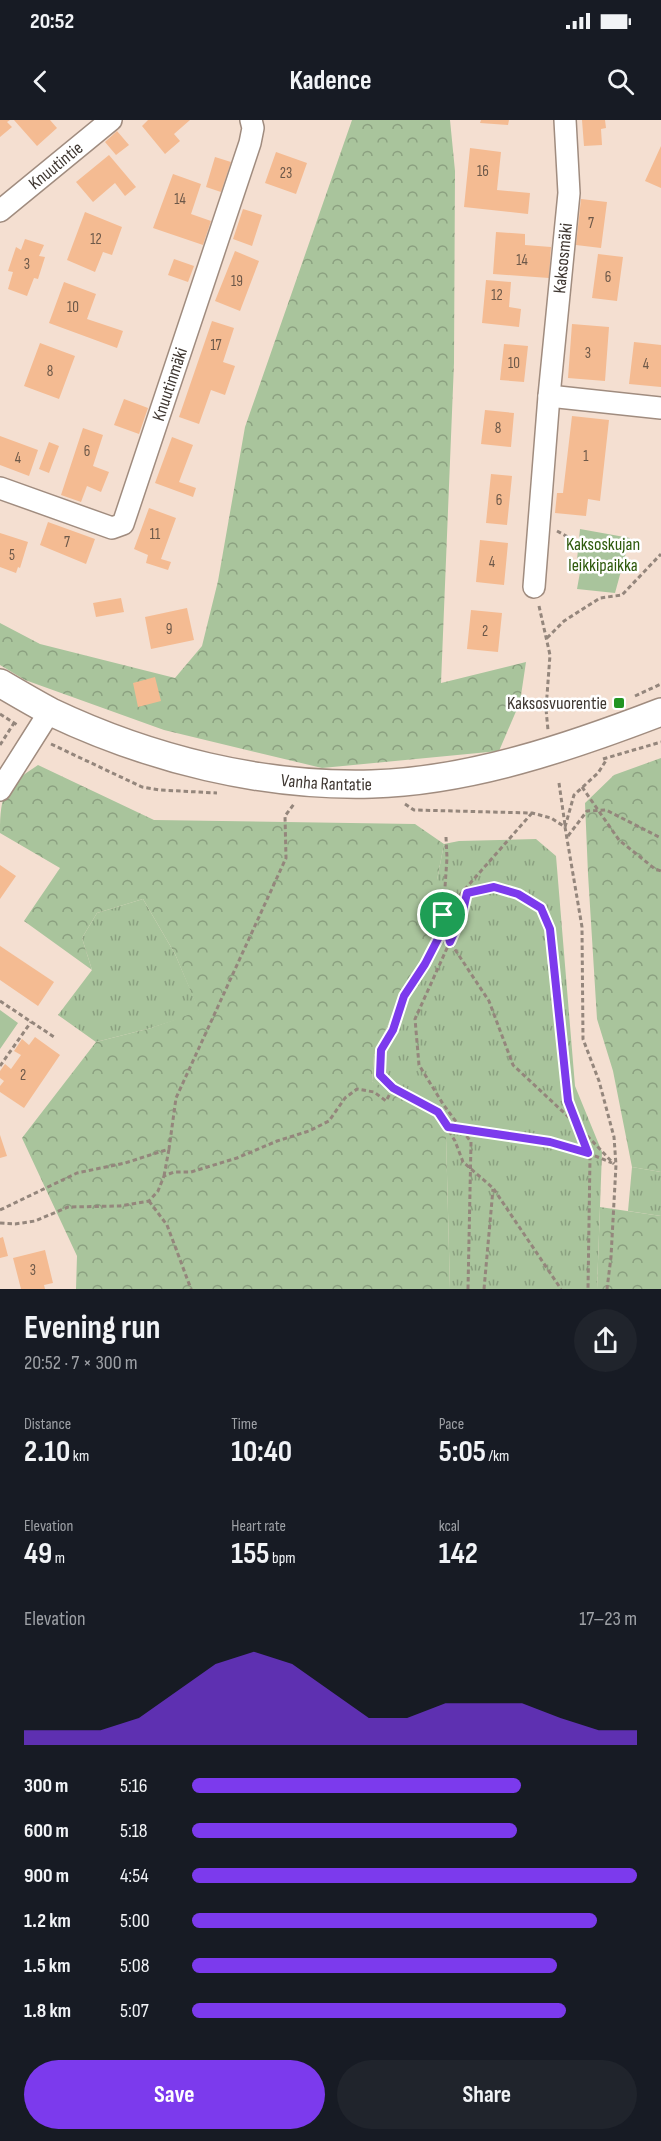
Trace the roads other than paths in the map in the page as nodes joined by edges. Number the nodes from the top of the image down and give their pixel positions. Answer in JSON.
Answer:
{"nodes":[{"id":1,"x":111,"y":120,"type":"edge"},
{"id":2,"x":251,"y":120,"type":"edge"},
{"id":3,"x":565,"y":120,"type":"edge"},
{"id":4,"x":3,"y":204,"type":"edge"},
{"id":5,"x":549,"y":396,"type":"junction"},
{"id":6,"x":661,"y":408,"type":"edge"},
{"id":7,"x":0,"y":488,"type":"edge"},
{"id":8,"x":534,"y":587,"type":"road end"},
{"id":9,"x":0,"y":683,"type":"edge"},
{"id":10,"x":50,"y":711,"type":"junction"},
{"id":11,"x":661,"y":712,"type":"edge"},
{"id":12,"x":0,"y":790,"type":"edge"}],
"edges":[{"from":1,"to":4,"type":"street","name":"Knuutintie"},
{"from":2,"to":7,"type":"street","name":"Knuutinmäki"},
{"from":3,"to":5,"type":"street","name":"Kaksosmäki"},
{"from":5,"to":6,"type":"street"},
{"from":5,"to":8,"type":"street","name":"Kaksosmäki"},
{"from":9,"to":10,"type":"main road","name":"Vanha Rantatie"},
{"from":10,"to":11,"type":"main road","name":"Vanha Rantatie"},
{"from":10,"to":12,"type":"street"}]}
